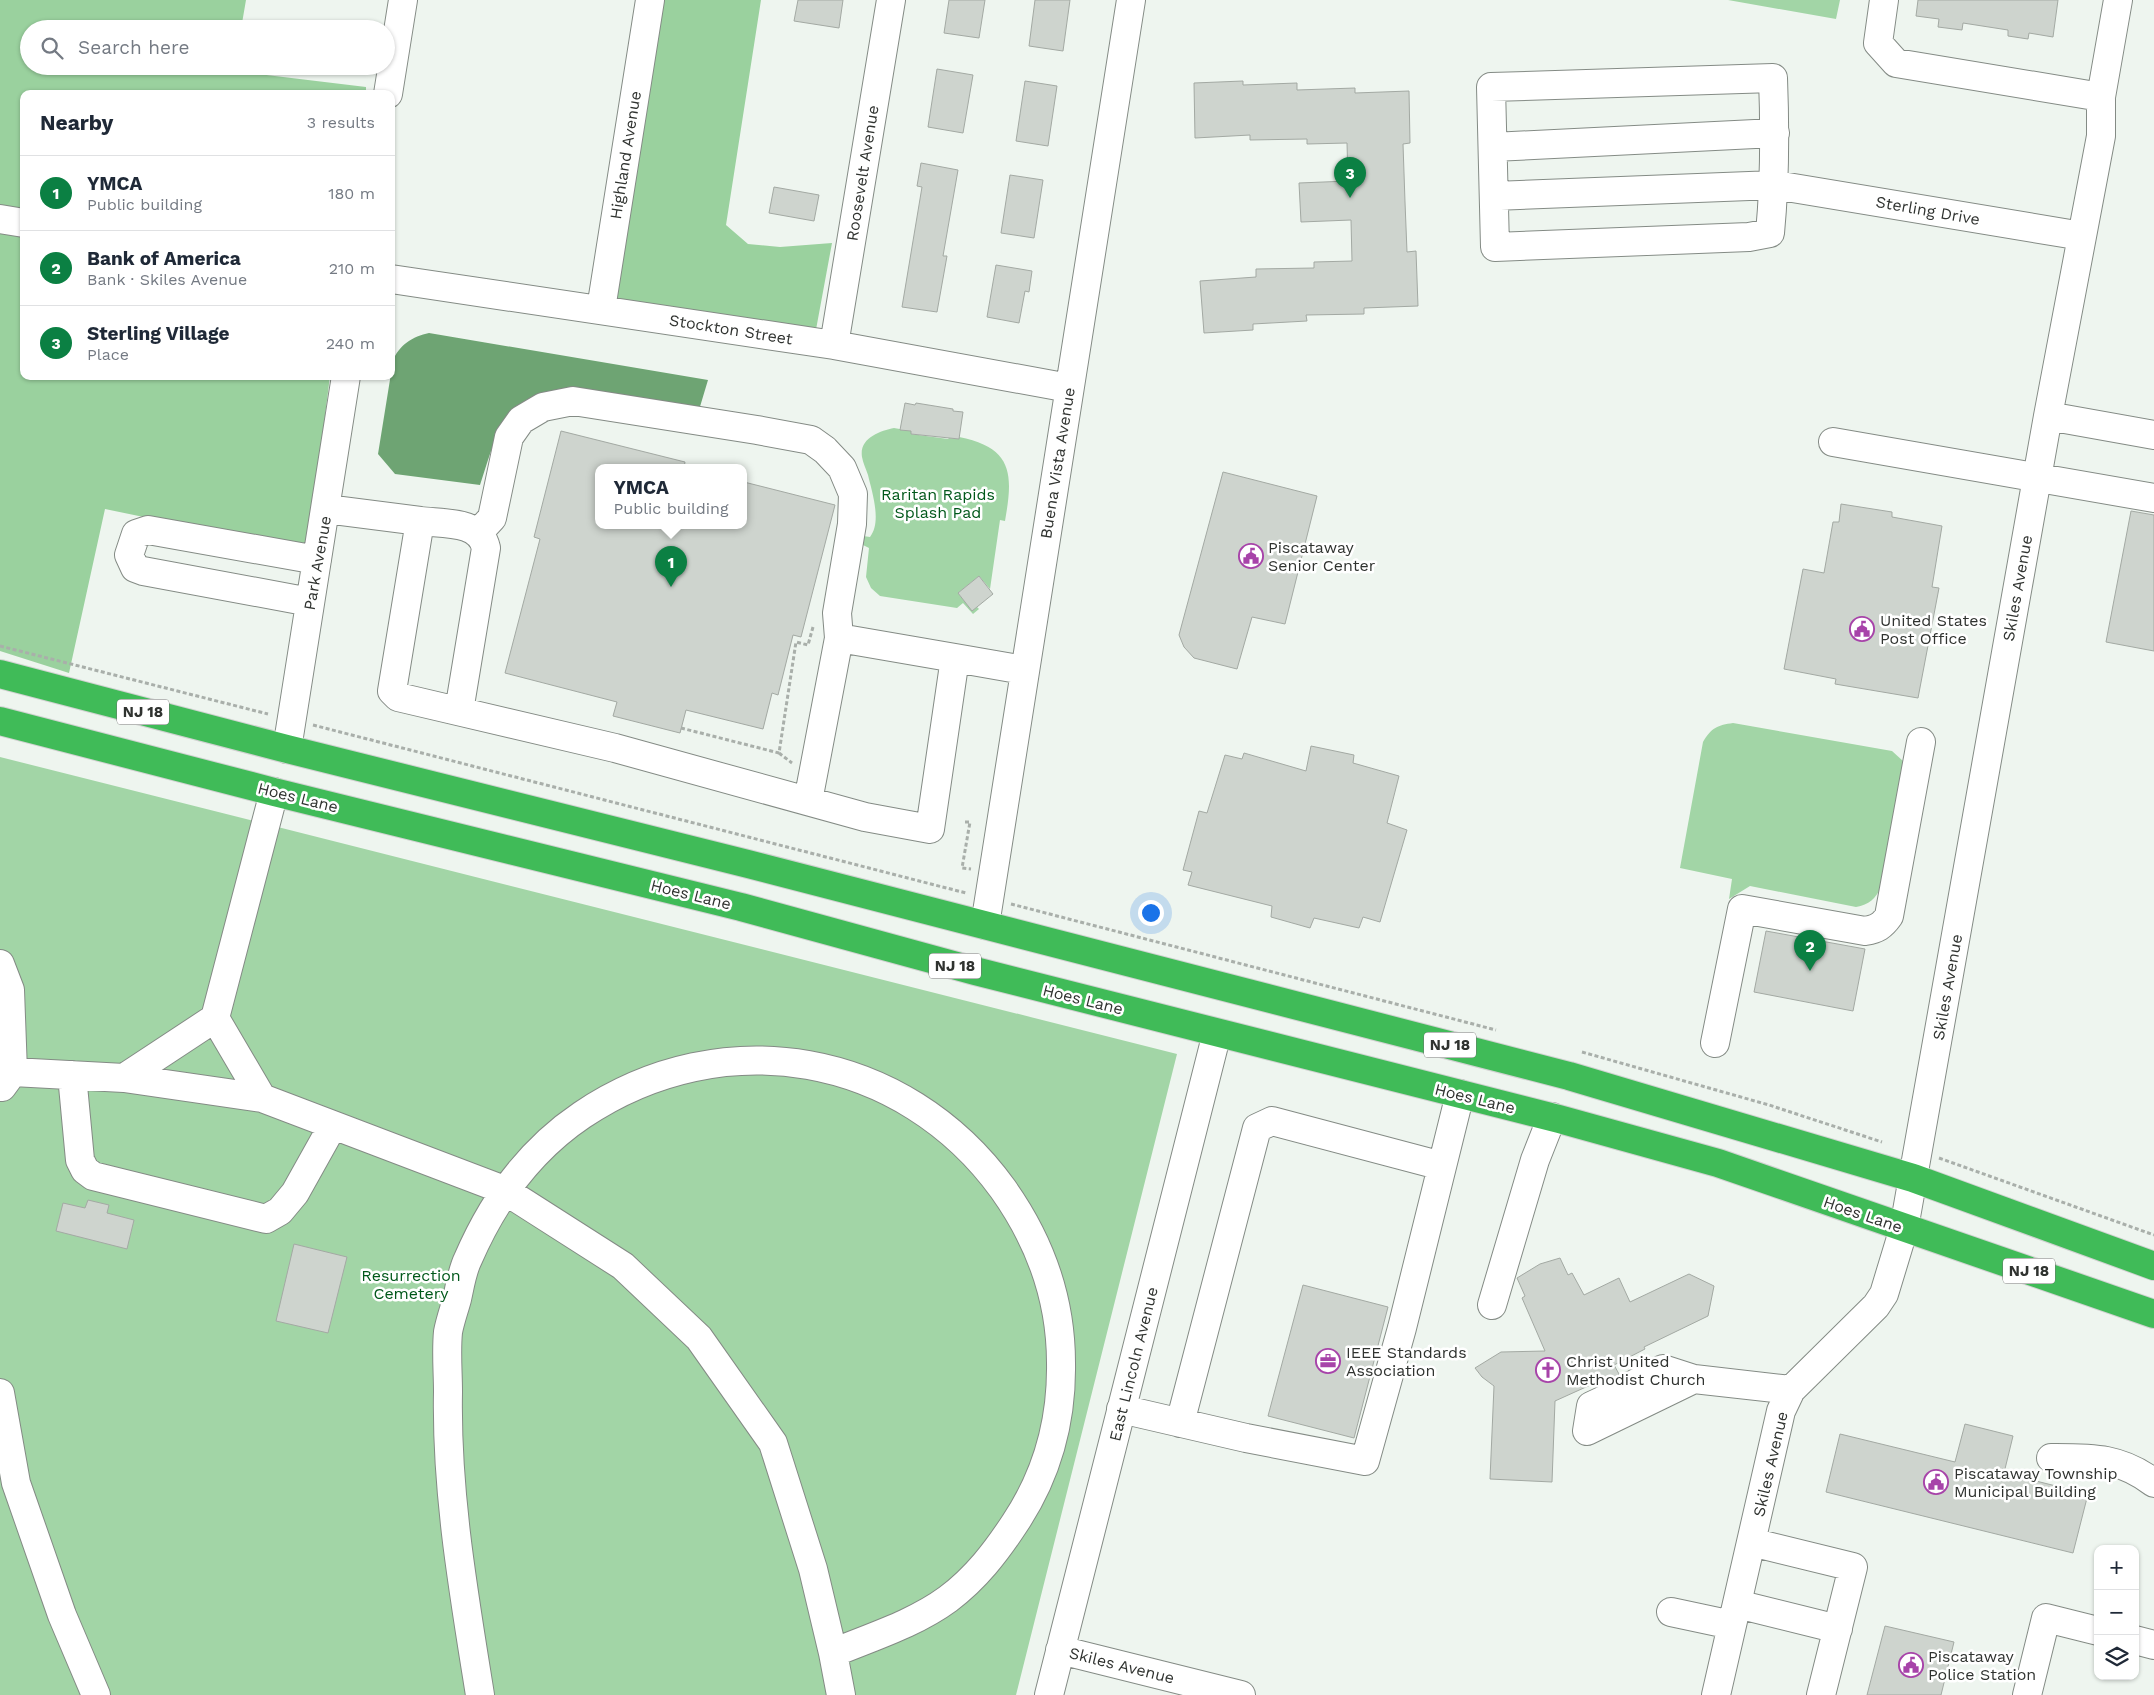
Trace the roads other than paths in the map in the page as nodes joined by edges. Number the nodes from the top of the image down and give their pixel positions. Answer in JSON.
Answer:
{"nodes":[{"id":1,"x":403,"y":0,"type":"edge"},
{"id":2,"x":650,"y":0,"type":"edge"},
{"id":3,"x":891,"y":0,"type":"edge"},
{"id":4,"x":1131,"y":0,"type":"edge"},
{"id":5,"x":1884,"y":0,"type":"edge"},
{"id":6,"x":2118,"y":0,"type":"edge"},
{"id":7,"x":395,"y":50,"type":"edge"},
{"id":8,"x":391,"y":75,"type":"edge"},
{"id":9,"x":389,"y":90,"type":"edge"},
{"id":10,"x":2101,"y":97,"type":"junction"},
{"id":11,"x":1775,"y":133,"type":"junction"},
{"id":12,"x":1493,"y":148,"type":"junction"},
{"id":13,"x":1775,"y":185,"type":"junction"},
{"id":14,"x":1494,"y":196,"type":"junction"},
{"id":15,"x":0,"y":219,"type":"edge"},
{"id":16,"x":20,"y":222,"type":"edge"},
{"id":17,"x":2082,"y":236,"type":"junction"},
{"id":18,"x":395,"y":280,"type":"edge"},
{"id":19,"x":601,"y":310,"type":"junction"},
{"id":20,"x":834,"y":345,"type":"junction"},
{"id":21,"x":345,"y":380,"type":"edge"},
{"id":22,"x":1069,"y":388,"type":"junction"},
{"id":23,"x":2048,"y":416,"type":"junction"},
{"id":24,"x":2154,"y":435,"type":"edge"},
{"id":25,"x":1833,"y":442,"type":"dead end"},
{"id":26,"x":2037,"y":478,"type":"junction"},
{"id":27,"x":2154,"y":498,"type":"edge"},
{"id":28,"x":326,"y":509,"type":"junction"},
{"id":29,"x":420,"y":520,"type":"junction"},
{"id":30,"x":479,"y":532,"type":"junction"},
{"id":31,"x":318,"y":560,"type":"junction"},
{"id":32,"x":310,"y":602,"type":"junction"},
{"id":33,"x":839,"y":638,"type":"junction"},
{"id":34,"x":955,"y":658,"type":"junction"},
{"id":35,"x":1024,"y":670,"type":"junction"},
{"id":36,"x":0,"y":674,"type":"edge"},
{"id":37,"x":459,"y":711,"type":"junction"},
{"id":38,"x":0,"y":721,"type":"edge"},
{"id":39,"x":1921,"y":742,"type":"dead end"},
{"id":40,"x":287,"y":749,"type":"junction"},
{"id":41,"x":274,"y":792,"type":"junction"},
{"id":42,"x":808,"y":801,"type":"junction"},
{"id":43,"x":985,"y":925,"type":"junction"},
{"id":44,"x":0,"y":964,"type":"edge"},
{"id":45,"x":215,"y":1018,"type":"junction"},
{"id":46,"x":1217,"y":1033,"type":"junction"},
{"id":47,"x":1715,"y":1043,"type":"dead end"},
{"id":48,"x":72,"y":1075,"type":"junction"},
{"id":49,"x":124,"y":1078,"type":"junction"},
{"id":50,"x":4,"y":1079,"type":"edge"},
{"id":51,"x":1460,"y":1094,"type":"junction"},
{"id":52,"x":262,"y":1098,"type":"junction"},
{"id":53,"x":1552,"y":1117,"type":"junction"},
{"id":54,"x":333,"y":1125,"type":"junction"},
{"id":55,"x":1442,"y":1166,"type":"junction"},
{"id":56,"x":1913,"y":1178,"type":"junction"},
{"id":57,"x":504,"y":1190,"type":"junction"},
{"id":58,"x":1904,"y":1228,"type":"junction"},
{"id":59,"x":2154,"y":1266,"type":"edge"},
{"id":60,"x":1492,"y":1305,"type":"dead end"},
{"id":61,"x":2154,"y":1314,"type":"edge"},
{"id":62,"x":1694,"y":1379,"type":"junction"},
{"id":63,"x":1792,"y":1390,"type":"junction"},
{"id":64,"x":0,"y":1393,"type":"edge"},
{"id":65,"x":1121,"y":1409,"type":"junction"},
{"id":66,"x":1180,"y":1423,"type":"junction"},
{"id":67,"x":2052,"y":1458,"type":"dead end"},
{"id":68,"x":2154,"y":1483,"type":"edge"},
{"id":69,"x":8,"y":1484,"type":"edge"},
{"id":70,"x":1751,"y":1542,"type":"junction"},
{"id":71,"x":1671,"y":1612,"type":"dead end"},
{"id":72,"x":1735,"y":1614,"type":"junction"},
{"id":73,"x":1838,"y":1629,"type":"junction"},
{"id":74,"x":2094,"y":1630,"type":"edge"},
{"id":75,"x":2139,"y":1641,"type":"edge"},
{"id":76,"x":2154,"y":1645,"type":"edge"},
{"id":77,"x":1060,"y":1650,"type":"junction"},
{"id":78,"x":833,"y":1653,"type":"junction"},
{"id":79,"x":96,"y":1695,"type":"edge"},
{"id":80,"x":480,"y":1695,"type":"edge"},
{"id":81,"x":840,"y":1695,"type":"edge"},
{"id":82,"x":1048,"y":1695,"type":"edge"},
{"id":83,"x":1241,"y":1695,"type":"edge"},
{"id":84,"x":1716,"y":1695,"type":"edge"},
{"id":85,"x":1822,"y":1695,"type":"edge"},
{"id":86,"x":2027,"y":1695,"type":"edge"}],
"edges":[{"from":1,"to":7,"type":"street"},
{"from":2,"to":19,"type":"street","name":"Highland Avenue"},
{"from":3,"to":20,"type":"street","name":"Roosevelt Avenue"},
{"from":4,"to":22,"type":"street","name":"Buena Vista Avenue"},
{"from":5,"to":10,"type":"street"},
{"from":6,"to":10,"type":"street","name":"Skiles Avenue"},
{"from":8,"to":9,"type":"street"},
{"from":10,"to":17,"type":"street","name":"Skiles Avenue"},
{"from":11,"to":12,"type":"street"},
{"from":11,"to":12,"type":"street"},
{"from":11,"to":13,"type":"street"},
{"from":12,"to":14,"type":"street"},
{"from":13,"to":14,"type":"street","name":"Sterling Drive"},
{"from":13,"to":14,"type":"street"},
{"from":13,"to":17,"type":"street","name":"Sterling Drive"},
{"from":15,"to":16,"type":"street"},
{"from":17,"to":23,"type":"street","name":"Skiles Avenue"},
{"from":18,"to":19,"type":"street","name":"Stockton Street"},
{"from":19,"to":20,"type":"street","name":"Stockton Street"},
{"from":20,"to":22,"type":"street","name":"Stockton Street"},
{"from":21,"to":28,"type":"street","name":"Park Avenue"},
{"from":22,"to":35,"type":"street","name":"Buena Vista Avenue"},
{"from":23,"to":24,"type":"street"},
{"from":23,"to":26,"type":"street","name":"Skiles Avenue"},
{"from":25,"to":26,"type":"street"},
{"from":26,"to":27,"type":"street"},
{"from":26,"to":56,"type":"street","name":"Skiles Avenue"},
{"from":28,"to":29,"type":"street"},
{"from":28,"to":31,"type":"street","name":"Park Avenue"},
{"from":29,"to":30,"type":"street"},
{"from":29,"to":37,"type":"street"},
{"from":30,"to":33,"type":"street"},
{"from":30,"to":37,"type":"street"},
{"from":31,"to":32,"type":"street","name":"Park Avenue"},
{"from":31,"to":32,"type":"street"},
{"from":32,"to":40,"type":"street","name":"Park Avenue"},
{"from":33,"to":34,"type":"street"},
{"from":33,"to":42,"type":"street"},
{"from":34,"to":35,"type":"street"},
{"from":34,"to":42,"type":"street"},
{"from":35,"to":43,"type":"street","name":"Buena Vista Avenue"},
{"from":36,"to":40,"type":"highway","number":"NJ 18"},
{"from":37,"to":42,"type":"street"},
{"from":38,"to":41,"type":"highway","name":"Hoes Lane","number":"NJ 18"},
{"from":39,"to":47,"type":"street"},
{"from":40,"to":43,"type":"highway","number":"NJ 18"},
{"from":41,"to":45,"type":"street"},
{"from":41,"to":46,"type":"highway","name":"Hoes Lane","number":"NJ 18"},
{"from":43,"to":56,"type":"highway","number":"NJ 18"},
{"from":44,"to":50,"type":"street"},
{"from":45,"to":49,"type":"street"},
{"from":45,"to":52,"type":"street"},
{"from":46,"to":51,"type":"highway","name":"Hoes Lane","number":"NJ 18"},
{"from":46,"to":65,"type":"street","name":"East Lincoln Avenue"},
{"from":48,"to":49,"type":"street"},
{"from":48,"to":50,"type":"street"},
{"from":48,"to":54,"type":"street"},
{"from":49,"to":52,"type":"street"},
{"from":51,"to":53,"type":"highway","name":"Hoes Lane","number":"NJ 18"},
{"from":51,"to":55,"type":"street"},
{"from":52,"to":54,"type":"street"},
{"from":53,"to":58,"type":"highway","name":"Hoes Lane","number":"NJ 18"},
{"from":53,"to":60,"type":"street"},
{"from":54,"to":57,"type":"street"},
{"from":55,"to":66,"type":"street"},
{"from":55,"to":66,"type":"street"},
{"from":56,"to":58,"type":"street","name":"Skiles Avenue"},
{"from":56,"to":59,"type":"highway","number":"NJ 18"},
{"from":57,"to":78,"type":"street"},
{"from":57,"to":78,"type":"street"},
{"from":57,"to":80,"type":"street"},
{"from":58,"to":61,"type":"highway","name":"Hoes Lane","number":"NJ 18"},
{"from":58,"to":63,"type":"street","name":"Skiles Avenue"},
{"from":62,"to":62,"type":"street"},
{"from":62,"to":63,"type":"street"},
{"from":63,"to":70,"type":"street","name":"Skiles Avenue"},
{"from":64,"to":69,"type":"street"},
{"from":65,"to":66,"type":"street"},
{"from":65,"to":77,"type":"street","name":"East Lincoln Avenue"},
{"from":67,"to":68,"type":"street"},
{"from":69,"to":79,"type":"street"},
{"from":70,"to":72,"type":"street","name":"Skiles Avenue"},
{"from":70,"to":73,"type":"street"},
{"from":71,"to":72,"type":"street"},
{"from":72,"to":73,"type":"street"},
{"from":72,"to":84,"type":"street","name":"Skiles Avenue"},
{"from":73,"to":85,"type":"street"},
{"from":74,"to":86,"type":"street"},
{"from":75,"to":76,"type":"street"},
{"from":77,"to":82,"type":"street","name":"East Lincoln Avenue"},
{"from":77,"to":83,"type":"street","name":"Skiles Avenue"},
{"from":78,"to":81,"type":"street"}]}
